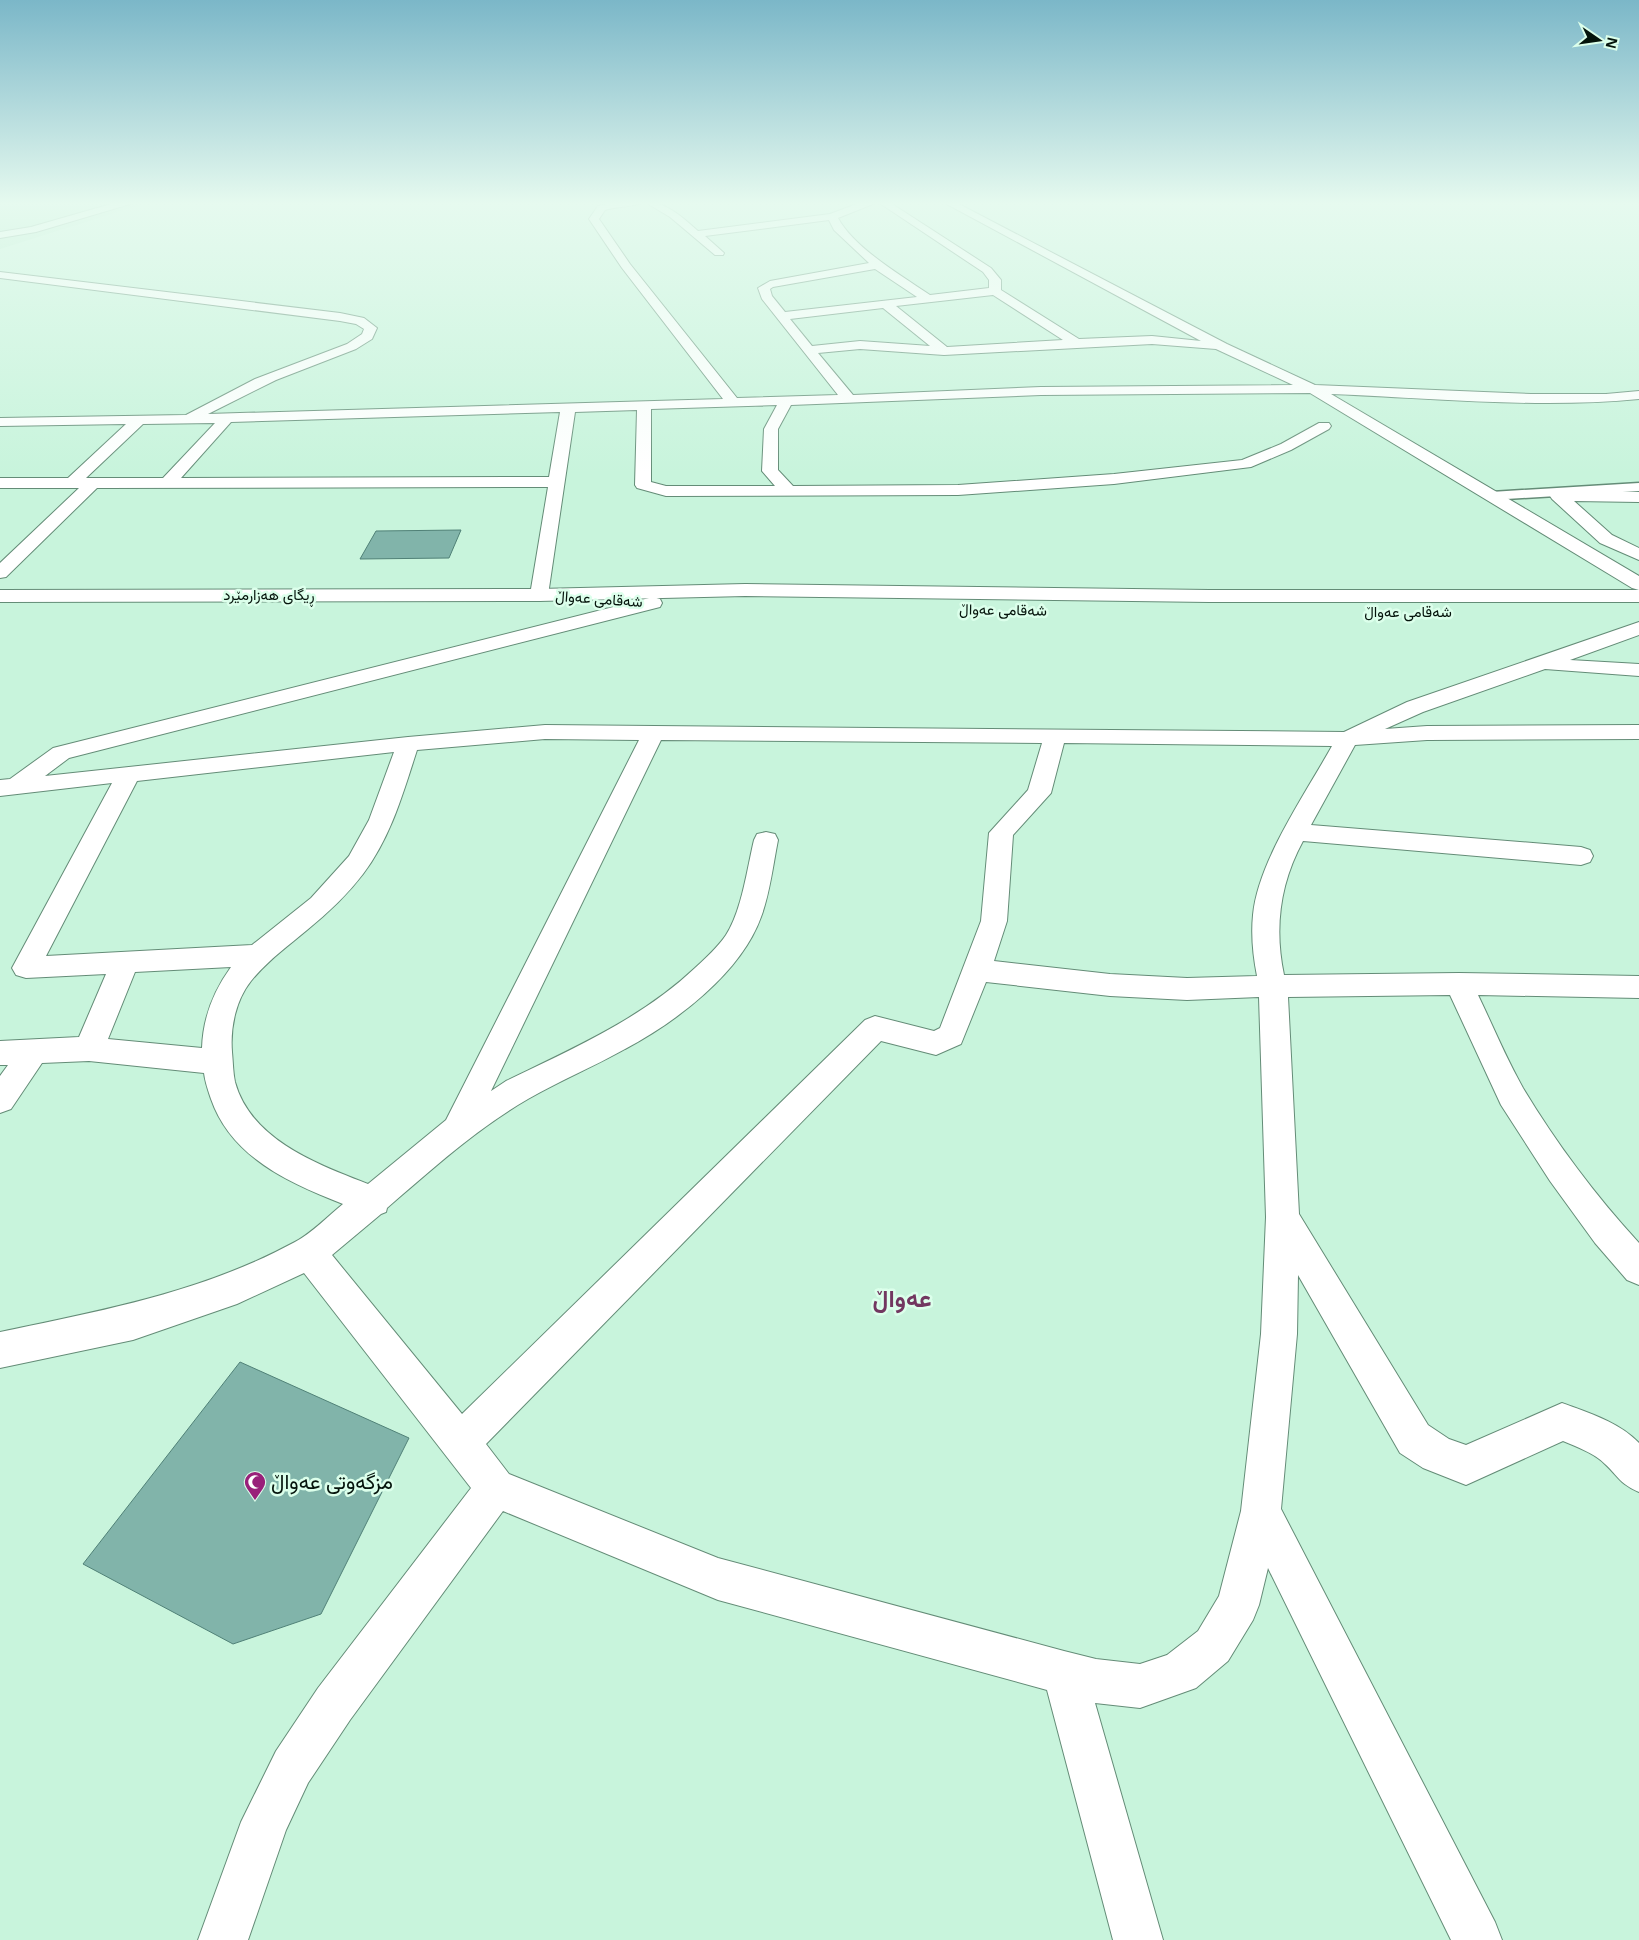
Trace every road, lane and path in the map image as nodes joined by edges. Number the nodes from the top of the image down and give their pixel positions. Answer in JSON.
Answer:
{"nodes":[{"id":1,"x":142,"y":293,"type":"edge"},
{"id":2,"x":647,"y":293,"type":"edge"},
{"id":3,"x":765,"y":293,"type":"edge"},
{"id":4,"x":919,"y":293,"type":"edge"},
{"id":5,"x":982,"y":293,"type":"edge"},
{"id":6,"x":997,"y":293,"type":"edge"},
{"id":7,"x":1119,"y":293,"type":"edge"},
{"id":8,"x":928,"y":299,"type":"junction"},
{"id":9,"x":886,"y":304,"type":"junction"},
{"id":10,"x":781,"y":316,"type":"junction"},
{"id":11,"x":1076,"y":343,"type":"junction"},
{"id":12,"x":1222,"y":347,"type":"junction"},
{"id":13,"x":809,"y":350,"type":"junction"},
{"id":14,"x":944,"y":351,"type":"junction"},
{"id":15,"x":1313,"y":389,"type":"junction"},
{"id":16,"x":1639,"y":395,"type":"edge"},
{"id":17,"x":849,"y":399,"type":"junction"},
{"id":18,"x":787,"y":400,"type":"junction"},
{"id":19,"x":733,"y":402,"type":"junction"},
{"id":20,"x":644,"y":404,"type":"junction"},
{"id":21,"x":568,"y":407,"type":"junction"},
{"id":22,"x":227,"y":418,"type":"junction"},
{"id":23,"x":189,"y":419,"type":"junction"},
{"id":24,"x":139,"y":420,"type":"junction"},
{"id":25,"x":0,"y":422,"type":"edge"},
{"id":26,"x":1324,"y":426,"type":"dead end"},
{"id":27,"x":73,"y":482,"type":"junction"},
{"id":28,"x":94,"y":482,"type":"junction"},
{"id":29,"x":168,"y":482,"type":"junction"},
{"id":30,"x":556,"y":482,"type":"junction"},
{"id":31,"x":0,"y":483,"type":"edge"},
{"id":32,"x":1639,"y":487,"type":"edge"},
{"id":33,"x":789,"y":491,"type":"junction"},
{"id":34,"x":1491,"y":496,"type":"junction"},
{"id":35,"x":1639,"y":497,"type":"edge"},
{"id":36,"x":1639,"y":555,"type":"edge"},
{"id":37,"x":0,"y":573,"type":"edge"},
{"id":38,"x":1639,"y":584,"type":"edge"},
{"id":39,"x":539,"y":595,"type":"junction"},
{"id":40,"x":0,"y":596,"type":"edge"},
{"id":41,"x":1639,"y":596,"type":"edge"},
{"id":42,"x":653,"y":603,"type":"junction"},
{"id":43,"x":1639,"y":612,"type":"edge"},
{"id":44,"x":1639,"y":628,"type":"edge"},
{"id":45,"x":1540,"y":664,"type":"junction"},
{"id":46,"x":1639,"y":670,"type":"edge"},
{"id":47,"x":1421,"y":720,"type":"junction"},
{"id":48,"x":654,"y":732,"type":"junction"},
{"id":49,"x":1639,"y":732,"type":"edge"},
{"id":50,"x":1055,"y":737,"type":"junction"},
{"id":51,"x":1347,"y":739,"type":"junction"},
{"id":52,"x":408,"y":744,"type":"junction"},
{"id":53,"x":128,"y":775,"type":"junction"},
{"id":54,"x":8,"y":787,"type":"edge"},
{"id":55,"x":1296,"y":832,"type":"junction"},
{"id":56,"x":766,"y":840,"type":"dead end"},
{"id":57,"x":1581,"y":856,"type":"dead end"},
{"id":58,"x":259,"y":955,"type":"junction"},
{"id":59,"x":125,"y":962,"type":"junction"},
{"id":60,"x":977,"y":970,"type":"junction"},
{"id":61,"x":1459,"y":984,"type":"junction"},
{"id":62,"x":1273,"y":986,"type":"junction"},
{"id":63,"x":1639,"y":987,"type":"edge"},
{"id":64,"x":90,"y":1049,"type":"junction"},
{"id":65,"x":33,"y":1052,"type":"junction"},
{"id":66,"x":0,"y":1053,"type":"edge"},
{"id":67,"x":216,"y":1062,"type":"junction"},
{"id":68,"x":0,"y":1100,"type":"edge"},
{"id":69,"x":456,"y":1130,"type":"junction"},
{"id":70,"x":374,"y":1201,"type":"junction"},
{"id":71,"x":1283,"y":1217,"type":"junction"},
{"id":72,"x":309,"y":1253,"type":"junction"},
{"id":73,"x":1639,"y":1268,"type":"edge"},
{"id":74,"x":0,"y":1350,"type":"edge"},
{"id":75,"x":461,"y":1442,"type":"junction"},
{"id":76,"x":1639,"y":1472,"type":"edge"},
{"id":77,"x":495,"y":1488,"type":"junction"},
{"id":78,"x":1261,"y":1511,"type":"junction"},
{"id":79,"x":1064,"y":1673,"type":"junction"},
{"id":80,"x":224,"y":1940,"type":"edge"},
{"id":81,"x":1138,"y":1940,"type":"edge"},
{"id":82,"x":1476,"y":1940,"type":"edge"}],
"edges":[{"from":1,"to":23,"type":"street"},
{"from":2,"to":19,"type":"street"},
{"from":3,"to":10,"type":"street"},
{"from":4,"to":8,"type":"street"},
{"from":5,"to":8,"type":"street"},
{"from":6,"to":11,"type":"street"},
{"from":7,"to":12,"type":"street"},
{"from":8,"to":9,"type":"street"},
{"from":9,"to":10,"type":"street"},
{"from":9,"to":14,"type":"street"},
{"from":10,"to":13,"type":"street"},
{"from":11,"to":12,"type":"street"},
{"from":11,"to":14,"type":"street"},
{"from":12,"to":15,"type":"street"},
{"from":13,"to":14,"type":"street"},
{"from":13,"to":17,"type":"street"},
{"from":15,"to":16,"type":"street"},
{"from":15,"to":17,"type":"street"},
{"from":15,"to":34,"type":"street"},
{"from":17,"to":18,"type":"street"},
{"from":18,"to":19,"type":"street"},
{"from":18,"to":33,"type":"street"},
{"from":19,"to":20,"type":"street"},
{"from":20,"to":21,"type":"street"},
{"from":20,"to":33,"type":"street"},
{"from":21,"to":22,"type":"street"},
{"from":21,"to":30,"type":"street"},
{"from":22,"to":23,"type":"street"},
{"from":22,"to":29,"type":"street"},
{"from":23,"to":24,"type":"street"},
{"from":24,"to":25,"type":"street"},
{"from":24,"to":27,"type":"street"},
{"from":26,"to":33,"type":"street"},
{"from":27,"to":28,"type":"street"},
{"from":27,"to":31,"type":"street"},
{"from":28,"to":29,"type":"street"},
{"from":28,"to":37,"type":"street"},
{"from":29,"to":30,"type":"street"},
{"from":30,"to":39,"type":"street"},
{"from":32,"to":34,"type":"lane"},
{"from":34,"to":38,"type":"street"},
{"from":35,"to":36,"type":"street"},
{"from":39,"to":40,"type":"street","name":"ڕیگای هەزارمێرد"},
{"from":39,"to":41,"type":"street","name":"شەقامی عەواڵ"},
{"from":39,"to":42,"type":"street","name":"شەقامی عەواڵ"},
{"from":42,"to":43,"type":"street","name":"شەقامی عەواڵ"},
{"from":42,"to":54,"type":"street"},
{"from":44,"to":45,"type":"street"},
{"from":45,"to":46,"type":"street"},
{"from":45,"to":47,"type":"street"},
{"from":47,"to":49,"type":"street"},
{"from":47,"to":51,"type":"street"},
{"from":48,"to":50,"type":"street"},
{"from":48,"to":52,"type":"street"},
{"from":48,"to":69,"type":"street"},
{"from":50,"to":51,"type":"street"},
{"from":50,"to":60,"type":"street"},
{"from":51,"to":55,"type":"street"},
{"from":52,"to":53,"type":"street"},
{"from":52,"to":58,"type":"street"},
{"from":53,"to":54,"type":"street"},
{"from":53,"to":59,"type":"street"},
{"from":55,"to":57,"type":"street"},
{"from":55,"to":62,"type":"street"},
{"from":56,"to":69,"type":"street"},
{"from":58,"to":59,"type":"street"},
{"from":58,"to":67,"type":"street"},
{"from":59,"to":64,"type":"street"},
{"from":60,"to":62,"type":"street"},
{"from":60,"to":75,"type":"street"},
{"from":61,"to":62,"type":"street"},
{"from":61,"to":63,"type":"street"},
{"from":61,"to":73,"type":"street"},
{"from":62,"to":71,"type":"street"},
{"from":64,"to":65,"type":"street"},
{"from":64,"to":67,"type":"street"},
{"from":65,"to":66,"type":"street"},
{"from":65,"to":68,"type":"street"},
{"from":67,"to":70,"type":"street"},
{"from":69,"to":70,"type":"street"},
{"from":70,"to":72,"type":"street"},
{"from":71,"to":76,"type":"street"},
{"from":71,"to":78,"type":"street"},
{"from":72,"to":74,"type":"street"},
{"from":72,"to":75,"type":"street"},
{"from":75,"to":77,"type":"street"},
{"from":77,"to":79,"type":"street"},
{"from":77,"to":80,"type":"street"},
{"from":78,"to":79,"type":"street"},
{"from":78,"to":82,"type":"street"},
{"from":79,"to":81,"type":"street"}]}
